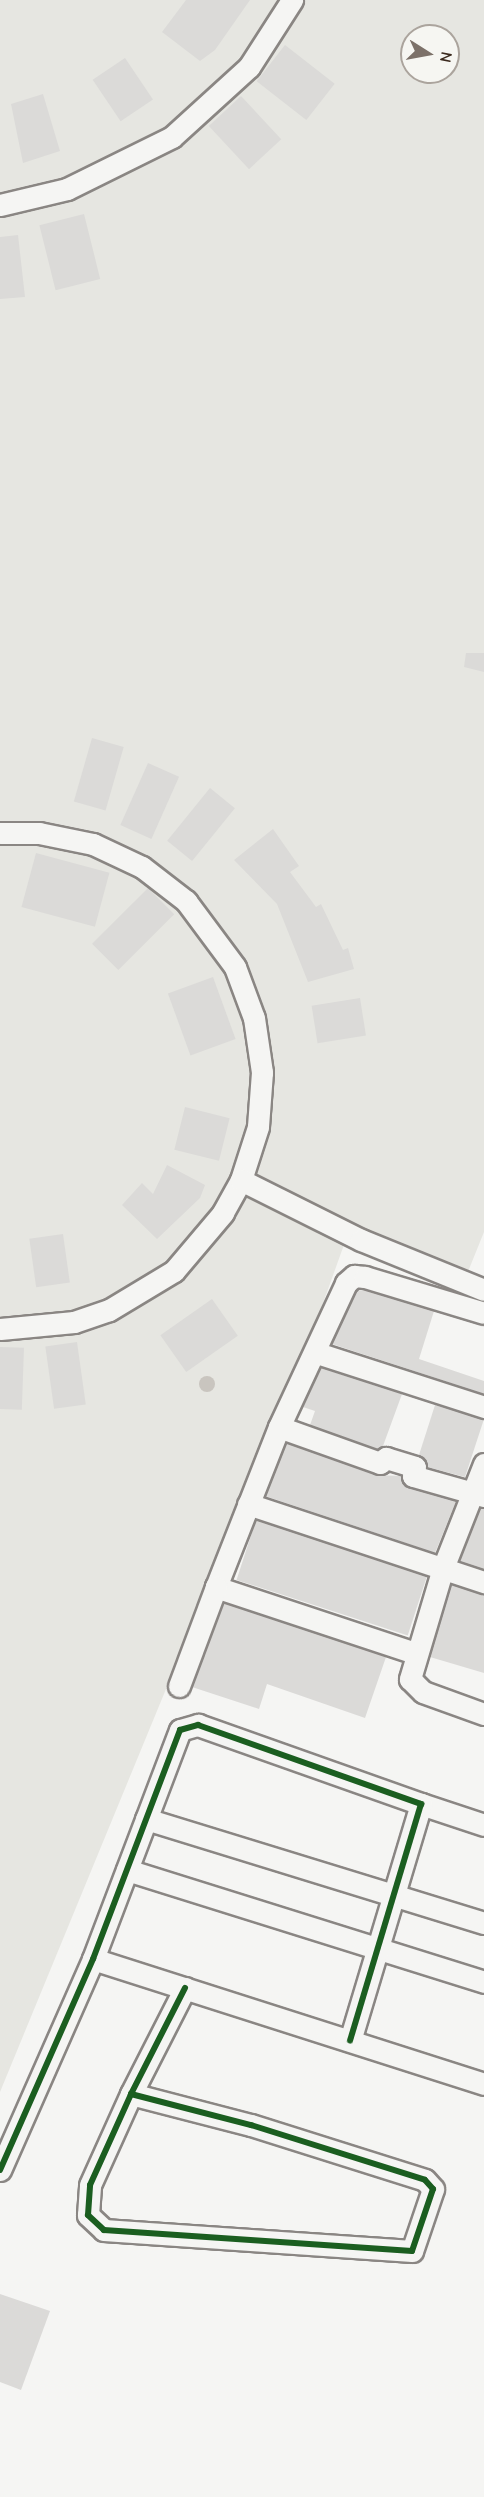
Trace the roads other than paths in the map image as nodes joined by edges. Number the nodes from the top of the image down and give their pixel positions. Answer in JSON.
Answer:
{"nodes":[{"id":1,"x":292,"y":0,"type":"edge"},
{"id":2,"x":0,"y":205,"type":"edge"},
{"id":3,"x":0,"y":832,"type":"edge"},
{"id":4,"x":241,"y":1180,"type":"junction"},
{"id":5,"x":484,"y":1290,"type":"edge"},
{"id":6,"x":484,"y":1313,"type":"edge"},
{"id":7,"x":0,"y":1329,"type":"edge"},
{"id":8,"x":317,"y":1353,"type":"junction"},
{"id":9,"x":484,"y":1407,"type":"edge"},
{"id":10,"x":279,"y":1427,"type":"junction"},
{"id":11,"x":484,"y":1464,"type":"edge"},
{"id":12,"x":479,"y":1494,"type":"edge"},
{"id":13,"x":248,"y":1504,"type":"junction"},
{"id":14,"x":443,"y":1568,"type":"junction"},
{"id":15,"x":484,"y":1582,"type":"edge"},
{"id":16,"x":216,"y":1587,"type":"junction"},
{"id":17,"x":415,"y":1653,"type":"junction"},
{"id":18,"x":179,"y":1686,"type":"dead end"},
{"id":19,"x":484,"y":1714,"type":"edge"},
{"id":20,"x":421,"y":1804,"type":"junction"},
{"id":21,"x":146,"y":1819,"type":"junction"},
{"id":22,"x":484,"y":1825,"type":"edge"},
{"id":23,"x":127,"y":1870,"type":"junction"},
{"id":24,"x":390,"y":1894,"type":"junction"},
{"id":25,"x":484,"y":1923,"type":"edge"},
{"id":26,"x":376,"y":1948,"type":"junction"},
{"id":27,"x":93,"y":1959,"type":"junction"},
{"id":28,"x":484,"y":1982,"type":"edge"},
{"id":29,"x":185,"y":1988,"type":"junction"},
{"id":30,"x":350,"y":2041,"type":"junction"},
{"id":31,"x":484,"y":2084,"type":"edge"},
{"id":32,"x":131,"y":2094,"type":"junction"},
{"id":33,"x":0,"y":2170,"type":"edge"}],
"edges":[{"from":1,"to":2,"type":"street"},
{"from":3,"to":4,"type":"street"},
{"from":4,"to":5,"type":"street"},
{"from":4,"to":7,"type":"street"},
{"from":6,"to":8,"type":"street"},
{"from":8,"to":9,"type":"street"},
{"from":8,"to":10,"type":"street"},
{"from":10,"to":12,"type":"street"},
{"from":10,"to":13,"type":"street"},
{"from":11,"to":12,"type":"street"},
{"from":12,"to":14,"type":"street"},
{"from":13,"to":14,"type":"street"},
{"from":13,"to":16,"type":"street"},
{"from":14,"to":15,"type":"street"},
{"from":14,"to":17,"type":"street"},
{"from":16,"to":17,"type":"street"},
{"from":16,"to":18,"type":"street"},
{"from":17,"to":19,"type":"street"},
{"from":20,"to":21,"type":"street"},
{"from":20,"to":22,"type":"street"},
{"from":20,"to":24,"type":"street"},
{"from":21,"to":23,"type":"street"},
{"from":21,"to":24,"type":"street"},
{"from":23,"to":26,"type":"street"},
{"from":23,"to":27,"type":"street"},
{"from":24,"to":25,"type":"street"},
{"from":24,"to":26,"type":"street"},
{"from":26,"to":28,"type":"street"},
{"from":26,"to":30,"type":"street"},
{"from":27,"to":29,"type":"street"},
{"from":27,"to":33,"type":"street"},
{"from":29,"to":30,"type":"street"},
{"from":29,"to":32,"type":"street"},
{"from":30,"to":31,"type":"street"},
{"from":32,"to":32,"type":"street"}]}
